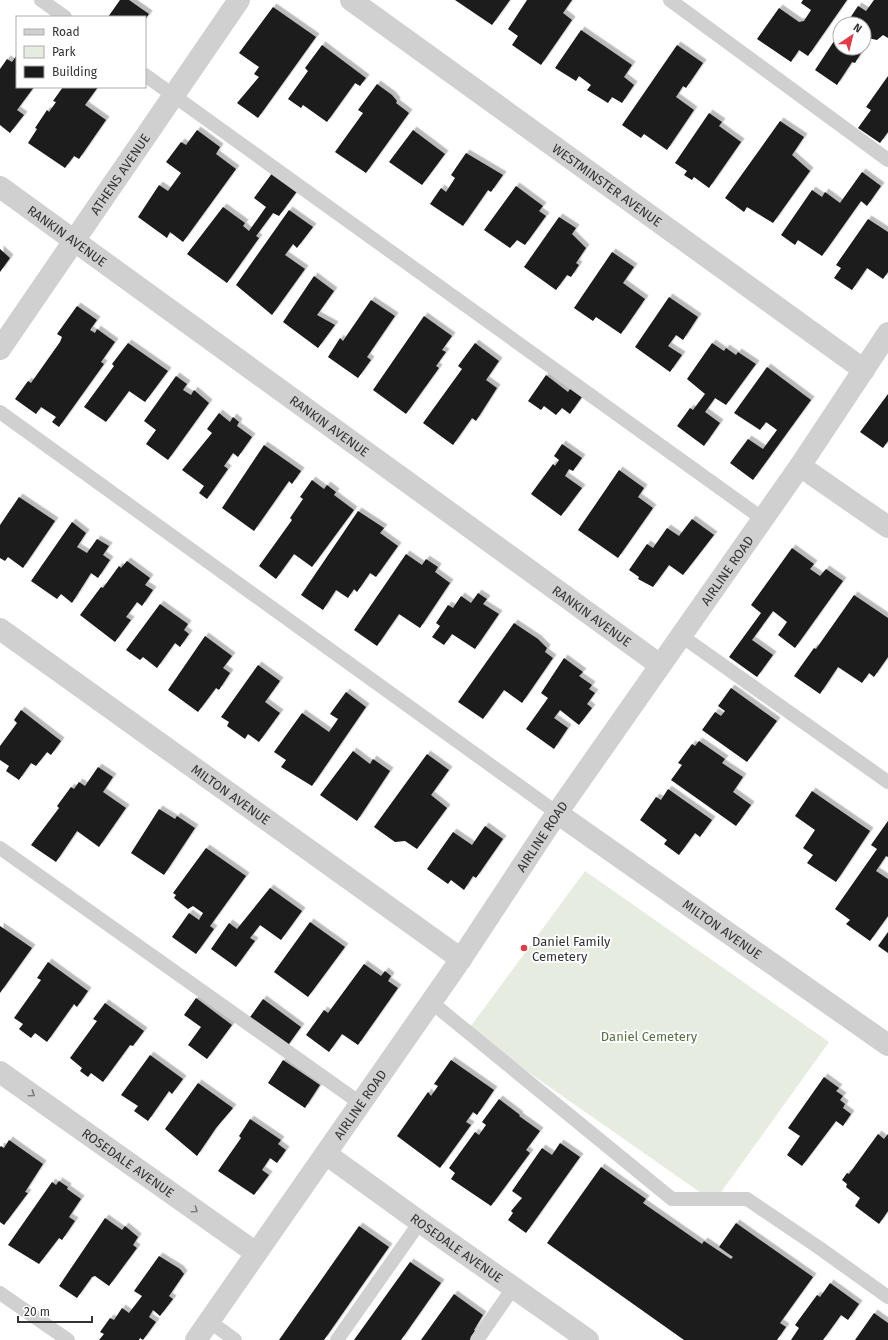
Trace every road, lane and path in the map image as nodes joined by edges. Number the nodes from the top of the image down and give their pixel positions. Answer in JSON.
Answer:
{"nodes":[{"id":1,"x":41,"y":0,"type":"edge"},
{"id":2,"x":239,"y":0,"type":"edge"},
{"id":3,"x":351,"y":0,"type":"edge"},
{"id":4,"x":670,"y":0,"type":"edge"},
{"id":5,"x":64,"y":16,"type":"edge"},
{"id":6,"x":146,"y":76,"type":"edge"},
{"id":7,"x":174,"y":95,"type":"junction"},
{"id":8,"x":888,"y":160,"type":"edge"},
{"id":9,"x":0,"y":187,"type":"edge"},
{"id":10,"x":75,"y":241,"type":"junction"},
{"id":11,"x":888,"y":333,"type":"edge"},
{"id":12,"x":0,"y":349,"type":"edge"},
{"id":13,"x":864,"y":370,"type":"junction"},
{"id":14,"x":0,"y":412,"type":"edge"},
{"id":15,"x":800,"y":466,"type":"junction"},
{"id":16,"x":763,"y":519,"type":"junction"},
{"id":17,"x":888,"y":527,"type":"edge"},
{"id":18,"x":0,"y":629,"type":"edge"},
{"id":19,"x":680,"y":635,"type":"junction"},
{"id":20,"x":660,"y":665,"type":"junction"},
{"id":21,"x":888,"y":782,"type":"edge"},
{"id":22,"x":557,"y":813,"type":"junction"},
{"id":23,"x":0,"y":848,"type":"edge"},
{"id":24,"x":461,"y":959,"type":"junction"},
{"id":25,"x":431,"y":1002,"type":"junction"},
{"id":26,"x":888,"y":1045,"type":"edge"},
{"id":27,"x":0,"y":1072,"type":"edge"},
{"id":28,"x":360,"y":1103,"type":"junction"},
{"id":29,"x":326,"y":1154,"type":"junction"},
{"id":30,"x":420,"y":1222,"type":"junction"},
{"id":31,"x":256,"y":1253,"type":"junction"},
{"id":32,"x":513,"y":1288,"type":"junction"},
{"id":33,"x":0,"y":1293,"type":"edge"},
{"id":34,"x":888,"y":1297,"type":"edge"},
{"id":35,"x":209,"y":1321,"type":"junction"},
{"id":36,"x":68,"y":1340,"type":"edge"},
{"id":37,"x":196,"y":1340,"type":"edge"},
{"id":38,"x":235,"y":1340,"type":"edge"},
{"id":39,"x":338,"y":1340,"type":"edge"},
{"id":40,"x":477,"y":1340,"type":"edge"},
{"id":41,"x":588,"y":1340,"type":"edge"}],
"edges":[{"from":1,"to":5,"type":"lane"},
{"from":2,"to":7,"type":"street","name":"ATHENS AVENUE"},
{"from":3,"to":13,"type":"street","name":"WESTMINSTER AVENUE"},
{"from":4,"to":8,"type":"lane"},
{"from":6,"to":7,"type":"lane"},
{"from":7,"to":10,"type":"street","name":"ATHENS AVENUE"},
{"from":7,"to":16,"type":"lane"},
{"from":9,"to":10,"type":"street","name":"RANKIN AVENUE"},
{"from":10,"to":12,"type":"street","name":"ATHENS AVENUE"},
{"from":10,"to":20,"type":"street","name":"RANKIN AVENUE"},
{"from":11,"to":13,"type":"street","name":"AIRLINE ROAD"},
{"from":13,"to":15,"type":"street","name":"AIRLINE ROAD"},
{"from":14,"to":22,"type":"lane"},
{"from":15,"to":16,"type":"street","name":"AIRLINE ROAD"},
{"from":15,"to":17,"type":"street"},
{"from":16,"to":19,"type":"street","name":"AIRLINE ROAD"},
{"from":18,"to":24,"type":"street","name":"MILTON AVENUE"},
{"from":19,"to":20,"type":"street","name":"AIRLINE ROAD"},
{"from":19,"to":21,"type":"lane"},
{"from":20,"to":22,"type":"street","name":"AIRLINE ROAD"},
{"from":22,"to":24,"type":"street","name":"AIRLINE ROAD"},
{"from":22,"to":26,"type":"street","name":"MILTON AVENUE"},
{"from":23,"to":28,"type":"lane"},
{"from":24,"to":25,"type":"street","name":"AIRLINE ROAD"},
{"from":25,"to":28,"type":"street","name":"AIRLINE ROAD"},
{"from":25,"to":34,"type":"lane"},
{"from":27,"to":31,"type":"street","name":"ROSEDALE AVENUE","one_way":true},
{"from":28,"to":29,"type":"street","name":"AIRLINE ROAD"},
{"from":29,"to":30,"type":"street","name":"ROSEDALE AVENUE"},
{"from":29,"to":31,"type":"street","name":"AIRLINE ROAD"},
{"from":30,"to":32,"type":"street","name":"ROSEDALE AVENUE"},
{"from":30,"to":39,"type":"lane"},
{"from":31,"to":35,"type":"street","name":"AIRLINE ROAD"},
{"from":32,"to":40,"type":"lane"},
{"from":32,"to":41,"type":"street","name":"ROSEDALE AVENUE"},
{"from":33,"to":36,"type":"lane"},
{"from":35,"to":37,"type":"street","name":"AIRLINE ROAD"},
{"from":35,"to":38,"type":"lane"}]}
